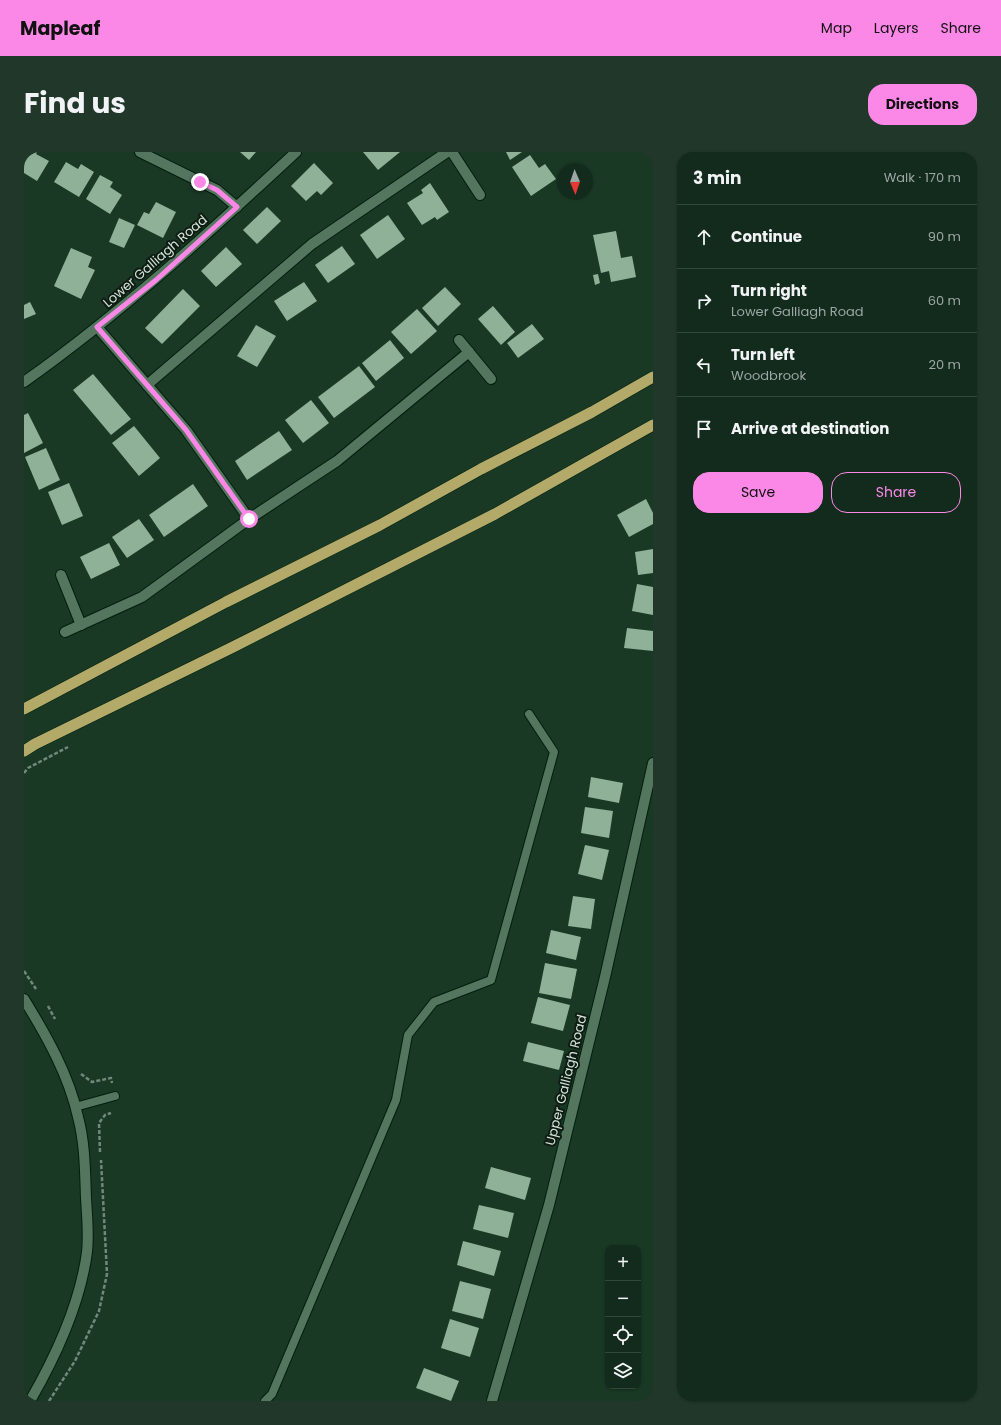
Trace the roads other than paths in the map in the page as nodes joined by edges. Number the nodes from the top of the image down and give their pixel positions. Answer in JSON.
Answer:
{"nodes":[{"id":1,"x":140,"y":152,"type":"edge"},
{"id":2,"x":296,"y":152,"type":"edge"},
{"id":3,"x":448,"y":152,"type":"edge"},
{"id":4,"x":452,"y":152,"type":"edge"},
{"id":5,"x":480,"y":195,"type":"dead end"},
{"id":6,"x":237,"y":207,"type":"junction"},
{"id":7,"x":97,"y":327,"type":"junction"},
{"id":8,"x":459,"y":340,"type":"dead end"},
{"id":9,"x":469,"y":352,"type":"junction"},
{"id":10,"x":653,"y":377,"type":"edge"},
{"id":11,"x":491,"y":379,"type":"dead end"},
{"id":12,"x":24,"y":382,"type":"edge"},
{"id":13,"x":147,"y":385,"type":"junction"},
{"id":14,"x":653,"y":425,"type":"edge"},
{"id":15,"x":249,"y":519,"type":"junction"},
{"id":16,"x":61,"y":575,"type":"dead end"},
{"id":17,"x":81,"y":625,"type":"junction"},
{"id":18,"x":65,"y":632,"type":"dead end"},
{"id":19,"x":24,"y":709,"type":"edge"},
{"id":20,"x":529,"y":714,"type":"dead end"},
{"id":21,"x":24,"y":751,"type":"edge"},
{"id":22,"x":653,"y":763,"type":"edge"},
{"id":23,"x":24,"y":999,"type":"edge"},
{"id":24,"x":115,"y":1096,"type":"dead end"},
{"id":25,"x":75,"y":1107,"type":"junction"},
{"id":26,"x":30,"y":1401,"type":"edge"},
{"id":27,"x":265,"y":1401,"type":"edge"},
{"id":28,"x":492,"y":1401,"type":"edge"}],
"edges":[{"from":1,"to":6,"type":"street"},
{"from":2,"to":6,"type":"street","name":"Lower Galliagh Road"},
{"from":3,"to":13,"type":"street"},
{"from":4,"to":5,"type":"street"},
{"from":6,"to":7,"type":"street","name":"Lower Galliagh Road"},
{"from":7,"to":12,"type":"street","name":"Lower Galliagh Road"},
{"from":7,"to":13,"type":"street"},
{"from":8,"to":9,"type":"street"},
{"from":9,"to":11,"type":"street"},
{"from":9,"to":15,"type":"street"},
{"from":10,"to":19,"type":"highway"},
{"from":13,"to":15,"type":"street"},
{"from":14,"to":21,"type":"highway"},
{"from":15,"to":17,"type":"street"},
{"from":16,"to":17,"type":"street"},
{"from":17,"to":18,"type":"street"},
{"from":20,"to":27,"type":"lane"},
{"from":22,"to":28,"type":"street","name":"Upper Galliagh Road"},
{"from":23,"to":25,"type":"street"},
{"from":24,"to":25,"type":"lane"},
{"from":25,"to":26,"type":"street"}]}
